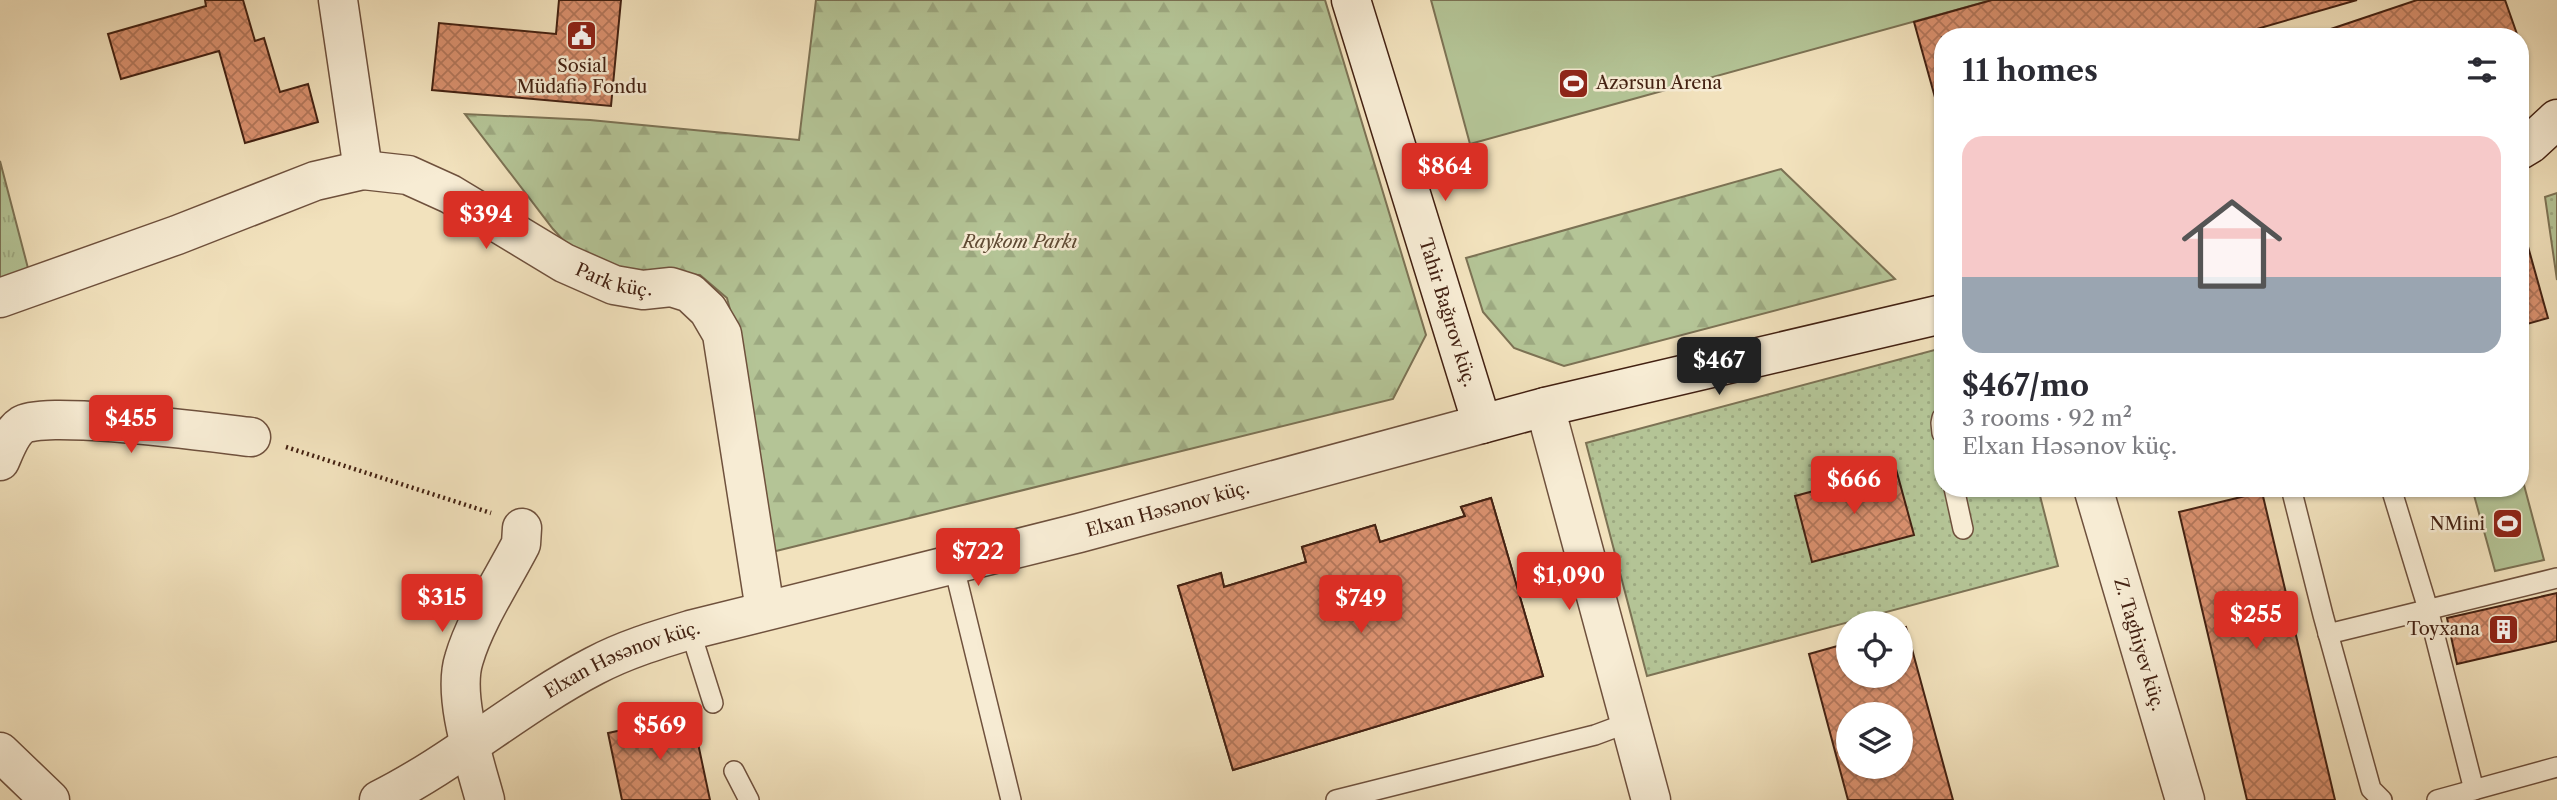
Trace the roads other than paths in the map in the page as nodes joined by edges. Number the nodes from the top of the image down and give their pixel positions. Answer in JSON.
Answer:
{"nodes":[{"id":1,"x":338,"y":0,"type":"edge"},
{"id":2,"x":1351,"y":0,"type":"edge"},
{"id":3,"x":2556,"y":118,"type":"edge"},
{"id":4,"x":2529,"y":144,"type":"edge"},
{"id":5,"x":363,"y":170,"type":"junction"},
{"id":6,"x":0,"y":298,"type":"edge"},
{"id":7,"x":1934,"y":316,"type":"edge"},
{"id":8,"x":1545,"y":407,"type":"junction"},
{"id":9,"x":1482,"y":424,"type":"junction"},
{"id":10,"x":251,"y":437,"type":"road end"},
{"id":11,"x":0,"y":461,"type":"edge"},
{"id":12,"x":1956,"y":497,"type":"edge"},
{"id":13,"x":2097,"y":497,"type":"edge"},
{"id":14,"x":2293,"y":497,"type":"edge"},
{"id":15,"x":2394,"y":497,"type":"edge"},
{"id":16,"x":522,"y":528,"type":"road end"},
{"id":17,"x":1963,"y":529,"type":"dead end"},
{"id":18,"x":953,"y":563,"type":"junction"},
{"id":19,"x":2557,"y":578,"type":"edge"},
{"id":20,"x":2428,"y":609,"type":"junction"},
{"id":21,"x":765,"y":610,"type":"junction"},
{"id":22,"x":690,"y":630,"type":"junction"},
{"id":23,"x":2328,"y":634,"type":"junction"},
{"id":24,"x":713,"y":703,"type":"dead end"},
{"id":25,"x":1630,"y":722,"type":"junction"},
{"id":26,"x":470,"y":746,"type":"junction"},
{"id":27,"x":0,"y":752,"type":"edge"},
{"id":28,"x":2557,"y":767,"type":"edge"},
{"id":29,"x":734,"y":771,"type":"dead end"},
{"id":30,"x":2474,"y":790,"type":"junction"},
{"id":31,"x":50,"y":800,"type":"edge"},
{"id":32,"x":379,"y":800,"type":"edge"},
{"id":33,"x":485,"y":800,"type":"edge"},
{"id":34,"x":749,"y":800,"type":"edge"},
{"id":35,"x":1011,"y":800,"type":"edge"},
{"id":36,"x":1336,"y":800,"type":"edge"},
{"id":37,"x":1651,"y":800,"type":"edge"},
{"id":38,"x":2185,"y":800,"type":"edge"},
{"id":39,"x":2382,"y":800,"type":"edge"},
{"id":40,"x":2437,"y":800,"type":"edge"}],
"edges":[{"from":1,"to":5,"type":"street"},
{"from":2,"to":9,"type":"street","name":"Tahir Bağırov küç."},
{"from":3,"to":4,"type":"street"},
{"from":5,"to":6,"type":"street","name":"Park küç."},
{"from":5,"to":21,"type":"street","name":"Park küç."},
{"from":7,"to":8,"type":"street","name":"Elxan Həsənov küç."},
{"from":8,"to":9,"type":"street","name":"Elxan Həsənov küç."},
{"from":8,"to":25,"type":"street"},
{"from":9,"to":18,"type":"street","name":"Elxan Həsənov küç."},
{"from":10,"to":11,"type":"street"},
{"from":12,"to":17,"type":"lane"},
{"from":13,"to":38,"type":"street","name":"Z. Taghiyev küç."},
{"from":14,"to":23,"type":"lane"},
{"from":15,"to":20,"type":"lane"},
{"from":16,"to":26,"type":"street"},
{"from":18,"to":21,"type":"street","name":"Elxan Həsənov küç."},
{"from":18,"to":35,"type":"lane"},
{"from":19,"to":20,"type":"lane"},
{"from":20,"to":23,"type":"lane"},
{"from":20,"to":30,"type":"lane"},
{"from":21,"to":22,"type":"street","name":"Elxan Həsənov küç."},
{"from":22,"to":24,"type":"lane"},
{"from":22,"to":26,"type":"street","name":"Elxan Həsənov küç."},
{"from":23,"to":39,"type":"lane"},
{"from":25,"to":36,"type":"lane"},
{"from":25,"to":37,"type":"street"},
{"from":26,"to":32,"type":"street","name":"Elxan Həsənov küç."},
{"from":26,"to":33,"type":"street"},
{"from":27,"to":31,"type":"street"},
{"from":28,"to":30,"type":"lane"},
{"from":29,"to":34,"type":"lane"},
{"from":30,"to":40,"type":"lane"}]}
